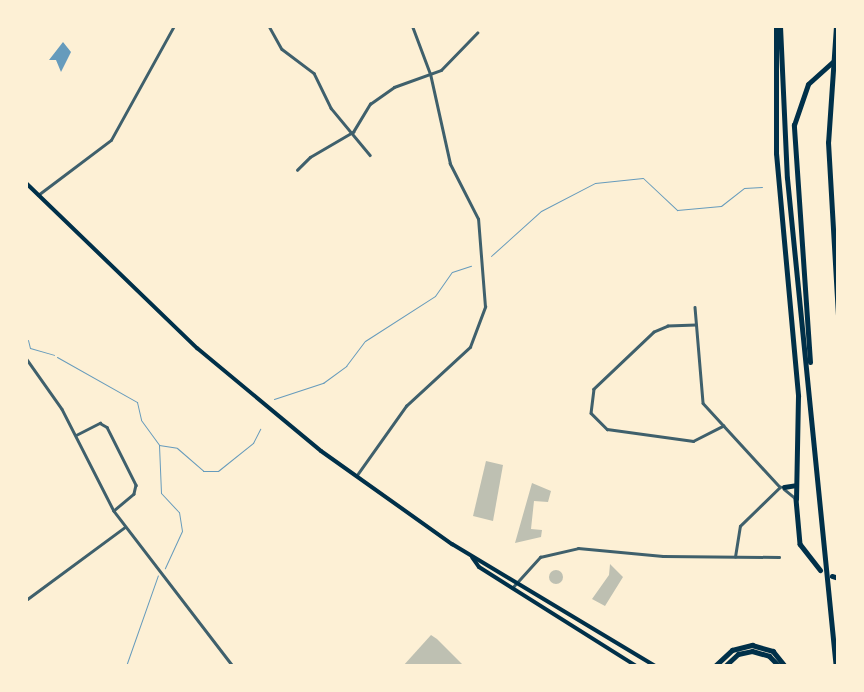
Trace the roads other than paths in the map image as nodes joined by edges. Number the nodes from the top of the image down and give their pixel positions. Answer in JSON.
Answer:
{"nodes":[{"id":1,"x":174,"y":26,"type":"edge"},
{"id":2,"x":269,"y":26,"type":"edge"},
{"id":3,"x":412,"y":26,"type":"edge"},
{"id":4,"x":776,"y":26,"type":"edge"},
{"id":5,"x":780,"y":26,"type":"edge"},
{"id":6,"x":836,"y":26,"type":"edge"},
{"id":7,"x":477,"y":33,"type":"dead end"},
{"id":8,"x":838,"y":57,"type":"edge"},
{"id":9,"x":430,"y":74,"type":"junction"},
{"id":10,"x":353,"y":132,"type":"junction"},
{"id":11,"x":370,"y":154,"type":"dead end"},
{"id":12,"x":296,"y":170,"type":"dead end"},
{"id":13,"x":26,"y":183,"type":"edge"},
{"id":14,"x":838,"y":192,"type":"edge"},
{"id":15,"x":38,"y":195,"type":"junction"},
{"id":16,"x":838,"y":234,"type":"edge"},
{"id":17,"x":695,"y":307,"type":"dead end"},
{"id":18,"x":838,"y":316,"type":"edge"},
{"id":19,"x":696,"y":324,"type":"junction"},
{"id":20,"x":26,"y":358,"type":"edge"},
{"id":21,"x":723,"y":426,"type":"junction"},
{"id":22,"x":76,"y":435,"type":"junction"},
{"id":23,"x":357,"y":475,"type":"junction"},
{"id":24,"x":796,"y":486,"type":"junction"},
{"id":25,"x":782,"y":487,"type":"junction"},
{"id":26,"x":796,"y":499,"type":"junction"},
{"id":27,"x":114,"y":511,"type":"junction"},
{"id":28,"x":822,"y":522,"type":"junction"},
{"id":29,"x":126,"y":527,"type":"junction"},
{"id":30,"x":472,"y":557,"type":"junction"},
{"id":31,"x":735,"y":557,"type":"junction"},
{"id":32,"x":779,"y":557,"type":"dead end"},
{"id":33,"x":820,"y":570,"type":"dead end"},
{"id":34,"x":832,"y":576,"type":"dead end"},
{"id":35,"x":838,"y":578,"type":"edge"},
{"id":36,"x":518,"y":580,"type":"junction"},
{"id":37,"x":512,"y":588,"type":"junction"},
{"id":38,"x":26,"y":600,"type":"edge"},
{"id":39,"x":233,"y":666,"type":"edge"},
{"id":40,"x":636,"y":666,"type":"edge"},
{"id":41,"x":655,"y":666,"type":"edge"},
{"id":42,"x":715,"y":666,"type":"edge"},
{"id":43,"x":725,"y":666,"type":"edge"},
{"id":44,"x":779,"y":666,"type":"edge"},
{"id":45,"x":785,"y":666,"type":"edge"},
{"id":46,"x":836,"y":666,"type":"edge"}],
"edges":[{"from":1,"to":15,"type":"street"},
{"from":2,"to":10,"type":"street"},
{"from":3,"to":9,"type":"street"},
{"from":4,"to":24,"type":"highway"},
{"from":5,"to":28,"type":"highway"},
{"from":6,"to":18,"type":"highway"},
{"from":7,"to":9,"type":"street"},
{"from":8,"to":28,"type":"highway"},
{"from":9,"to":10,"type":"street"},
{"from":9,"to":23,"type":"street"},
{"from":10,"to":11,"type":"street"},
{"from":10,"to":12,"type":"street"},
{"from":13,"to":15,"type":"main road"},
{"from":14,"to":16,"type":"highway"},
{"from":15,"to":23,"type":"main road"},
{"from":17,"to":19,"type":"street"},
{"from":19,"to":21,"type":"street"},
{"from":19,"to":21,"type":"street"},
{"from":20,"to":22,"type":"street"},
{"from":21,"to":25,"type":"street"},
{"from":22,"to":27,"type":"street"},
{"from":22,"to":27,"type":"street"},
{"from":23,"to":30,"type":"main road"},
{"from":24,"to":25,"type":"highway"},
{"from":24,"to":26,"type":"highway"},
{"from":25,"to":26,"type":"street"},
{"from":25,"to":31,"type":"street"},
{"from":26,"to":33,"type":"highway"},
{"from":27,"to":29,"type":"street"},
{"from":28,"to":46,"type":"highway"},
{"from":29,"to":38,"type":"street"},
{"from":29,"to":39,"type":"street"},
{"from":30,"to":36,"type":"main road"},
{"from":30,"to":37,"type":"main road"},
{"from":31,"to":32,"type":"street"},
{"from":31,"to":36,"type":"street"},
{"from":34,"to":35,"type":"highway"},
{"from":36,"to":37,"type":"street"},
{"from":36,"to":41,"type":"main road"},
{"from":37,"to":40,"type":"main road"},
{"from":42,"to":45,"type":"highway"},
{"from":43,"to":44,"type":"highway"}]}
